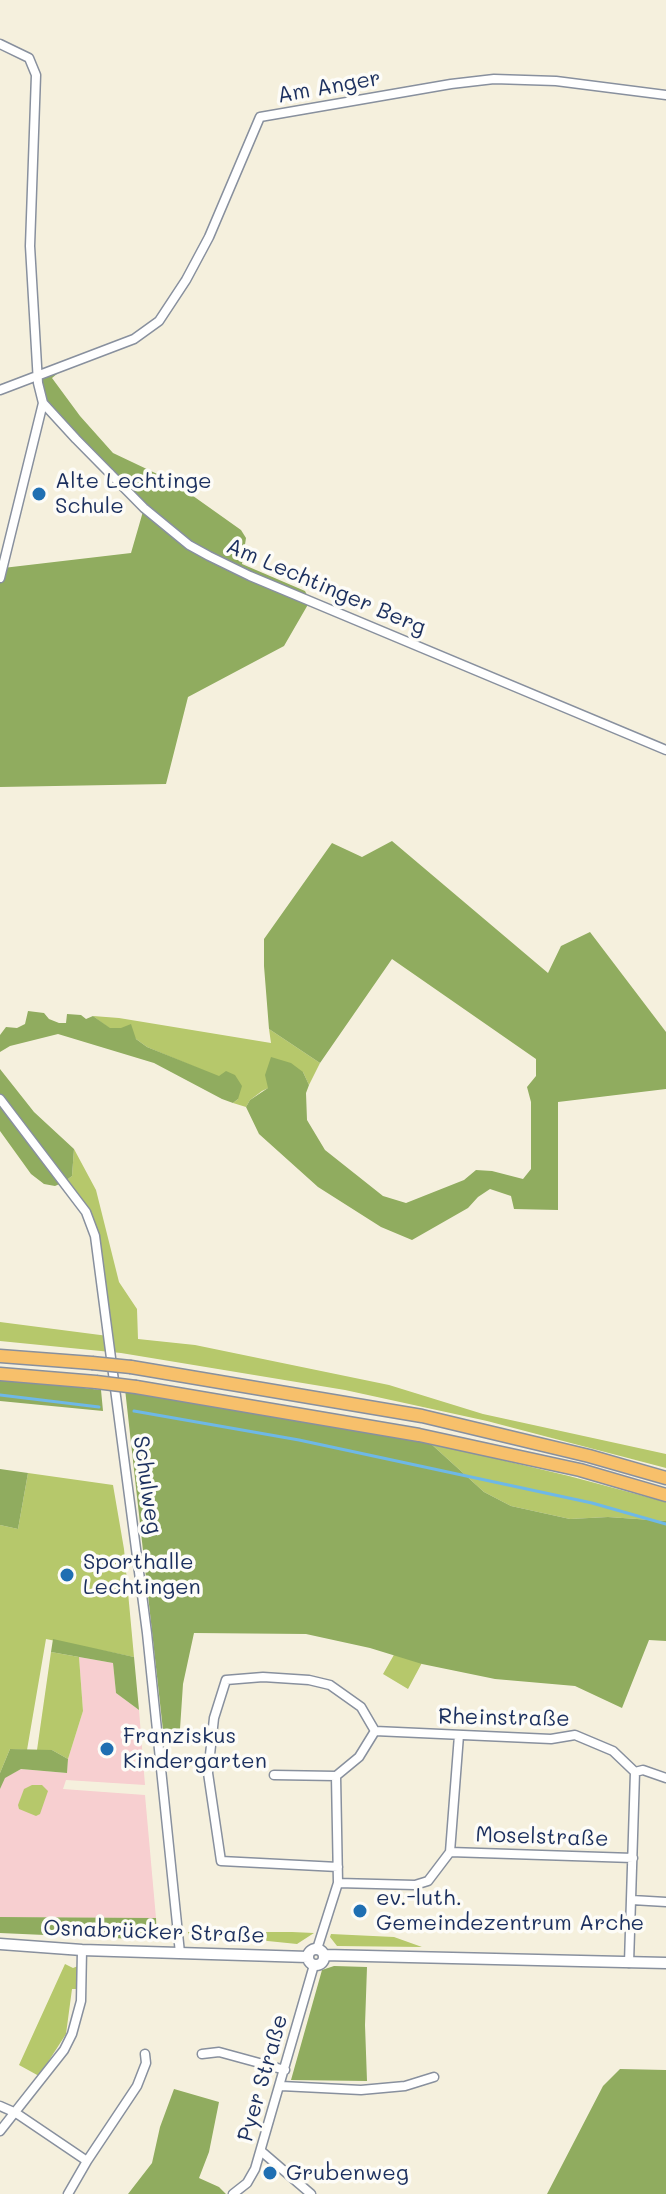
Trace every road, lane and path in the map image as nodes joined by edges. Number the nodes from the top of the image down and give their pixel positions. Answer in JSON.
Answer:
{"nodes":[{"id":1,"x":0,"y":44,"type":"edge"},
{"id":2,"x":666,"y":95,"type":"edge"},
{"id":3,"x":39,"y":374,"type":"junction"},
{"id":4,"x":0,"y":390,"type":"edge"},
{"id":5,"x":43,"y":403,"type":"junction"},
{"id":6,"x":0,"y":578,"type":"edge"},
{"id":7,"x":666,"y":750,"type":"edge"},
{"id":8,"x":0,"y":1099,"type":"edge"},
{"id":9,"x":0,"y":1356,"type":"edge"},
{"id":10,"x":0,"y":1374,"type":"edge"},
{"id":11,"x":666,"y":1478,"type":"edge"},
{"id":12,"x":666,"y":1495,"type":"edge"},
{"id":13,"x":375,"y":1731,"type":"junction"},
{"id":14,"x":459,"y":1735,"type":"junction"},
{"id":15,"x":635,"y":1772,"type":"junction"},
{"id":16,"x":274,"y":1775,"type":"dead end"},
{"id":17,"x":336,"y":1776,"type":"junction"},
{"id":18,"x":666,"y":1778,"type":"edge"},
{"id":19,"x":450,"y":1852,"type":"junction"},
{"id":20,"x":633,"y":1858,"type":"junction"},
{"id":21,"x":338,"y":1867,"type":"junction"},
{"id":22,"x":338,"y":1883,"type":"junction"},
{"id":23,"x":632,"y":1900,"type":"junction"},
{"id":24,"x":666,"y":1902,"type":"edge"},
{"id":25,"x":0,"y":1944,"type":"edge"},
{"id":26,"x":82,"y":1950,"type":"junction"},
{"id":27,"x":320,"y":1952,"type":"junction"},
{"id":28,"x":180,"y":1953,"type":"junction"},
{"id":29,"x":311,"y":1961,"type":"junction"},
{"id":30,"x":629,"y":1963,"type":"junction"},
{"id":31,"x":666,"y":1963,"type":"edge"},
{"id":32,"x":145,"y":2054,"type":"dead end"},
{"id":33,"x":202,"y":2054,"type":"dead end"},
{"id":34,"x":285,"y":2070,"type":"junction"},
{"id":35,"x":434,"y":2077,"type":"dead end"},
{"id":36,"x":281,"y":2086,"type":"junction"},
{"id":37,"x":0,"y":2106,"type":"edge"},
{"id":38,"x":16,"y":2113,"type":"junction"},
{"id":39,"x":0,"y":2131,"type":"edge"},
{"id":40,"x":261,"y":2151,"type":"junction"},
{"id":41,"x":87,"y":2161,"type":"junction"},
{"id":42,"x":68,"y":2194,"type":"edge"},
{"id":43,"x":233,"y":2194,"type":"edge"},
{"id":44,"x":311,"y":2194,"type":"edge"}],
"edges":[{"from":1,"to":3,"type":"street"},
{"from":2,"to":3,"type":"street","name":"Am Anger"},
{"from":3,"to":4,"type":"street"},
{"from":3,"to":5,"type":"street"},
{"from":5,"to":6,"type":"street"},
{"from":5,"to":7,"type":"street","name":"Am Lechtinger Berg"},
{"from":8,"to":28,"type":"street","name":"Schulweg"},
{"from":9,"to":11,"type":"highway","bridge":true},
{"from":10,"to":12,"type":"highway","bridge":true},
{"from":13,"to":14,"type":"street","name":"Rheinstraße"},
{"from":13,"to":17,"type":"street"},
{"from":13,"to":21,"type":"street"},
{"from":14,"to":15,"type":"street","name":"Rheinstraße"},
{"from":14,"to":19,"type":"street"},
{"from":15,"to":18,"type":"street"},
{"from":15,"to":20,"type":"street"},
{"from":16,"to":17,"type":"street"},
{"from":17,"to":21,"type":"street"},
{"from":19,"to":20,"type":"street","name":"Moselstraße"},
{"from":19,"to":22,"type":"street"},
{"from":20,"to":23,"type":"street"},
{"from":21,"to":22,"type":"street"},
{"from":22,"to":27,"type":"street"},
{"from":23,"to":24,"type":"street"},
{"from":23,"to":30,"type":"street"},
{"from":25,"to":26,"type":"street","name":"Osnabrücker Straße"},
{"from":26,"to":28,"type":"street","name":"Osnabrücker Straße"},
{"from":26,"to":38,"type":"street"},
{"from":27,"to":29,"type":"street"},
{"from":27,"to":30,"type":"street"},
{"from":28,"to":29,"type":"street","name":"Osnabrücker Straße"},
{"from":29,"to":34,"type":"street","name":"Pyer Straße"},
{"from":30,"to":31,"type":"street"},
{"from":32,"to":41,"type":"street"},
{"from":33,"to":34,"type":"street"},
{"from":34,"to":36,"type":"street","name":"Pyer Straße"},
{"from":35,"to":36,"type":"street"},
{"from":36,"to":40,"type":"street","name":"Pyer Straße"},
{"from":37,"to":38,"type":"street"},
{"from":38,"to":39,"type":"street"},
{"from":38,"to":41,"type":"street"},
{"from":40,"to":43,"type":"street","name":"Pyer Straße"},
{"from":40,"to":44,"type":"street"},
{"from":41,"to":42,"type":"street"}]}
